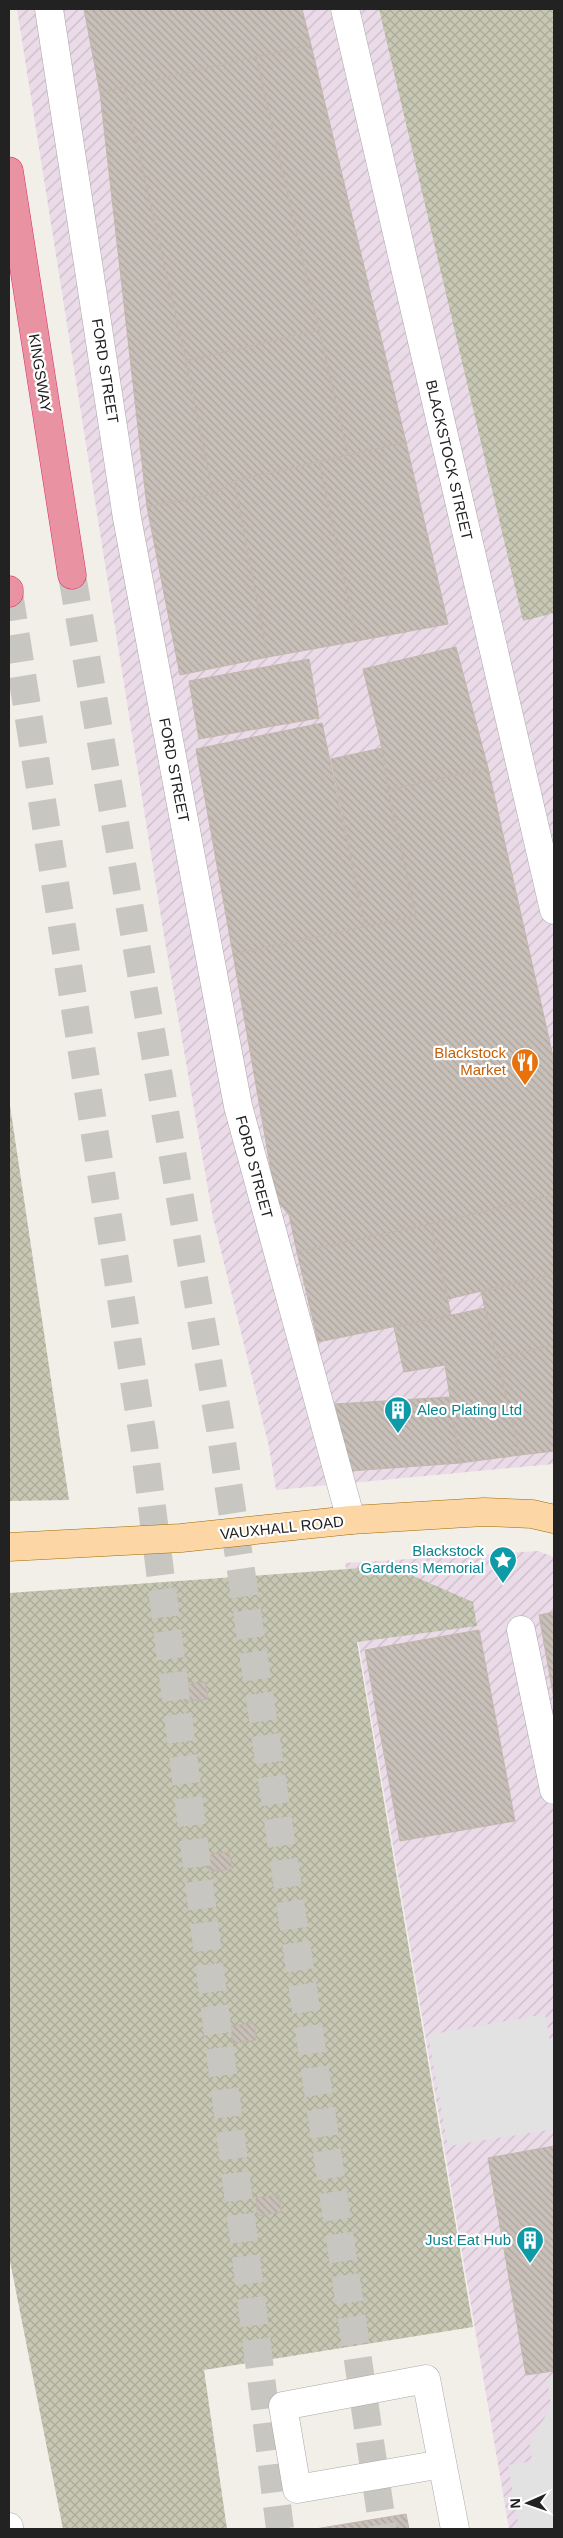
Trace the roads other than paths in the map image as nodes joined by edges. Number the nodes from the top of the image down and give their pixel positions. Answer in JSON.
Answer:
{"nodes":[{"id":1,"x":49,"y":9,"type":"edge"},
{"id":2,"x":345,"y":9,"type":"edge"},
{"id":3,"x":9,"y":171,"type":"edge"},
{"id":4,"x":72,"y":575,"type":"tunnel mouth"},
{"id":5,"x":554,"y":910,"type":"edge"},
{"id":6,"x":554,"y":1519,"type":"edge"},
{"id":7,"x":351,"y":1520,"type":"junction"},
{"id":8,"x":9,"y":1547,"type":"edge"},
{"id":9,"x":522,"y":1630,"type":"dead end"},
{"id":10,"x":554,"y":1790,"type":"edge"},
{"id":11,"x":442,"y":2464,"type":"junction"},
{"id":12,"x":455,"y":2529,"type":"edge"}],
"edges":[{"from":1,"to":7,"type":"street","name":"FORD STREET"},
{"from":2,"to":5,"type":"street","name":"BLACKSTOCK STREET"},
{"from":3,"to":4,"type":"highway","name":"KINGSWAY"},
{"from":6,"to":7,"type":"main road","name":"VAUXHALL ROAD"},
{"from":7,"to":8,"type":"main road","name":"VAUXHALL ROAD"},
{"from":9,"to":10,"type":"street"},
{"from":11,"to":11,"type":"street"},
{"from":11,"to":12,"type":"street"}]}
